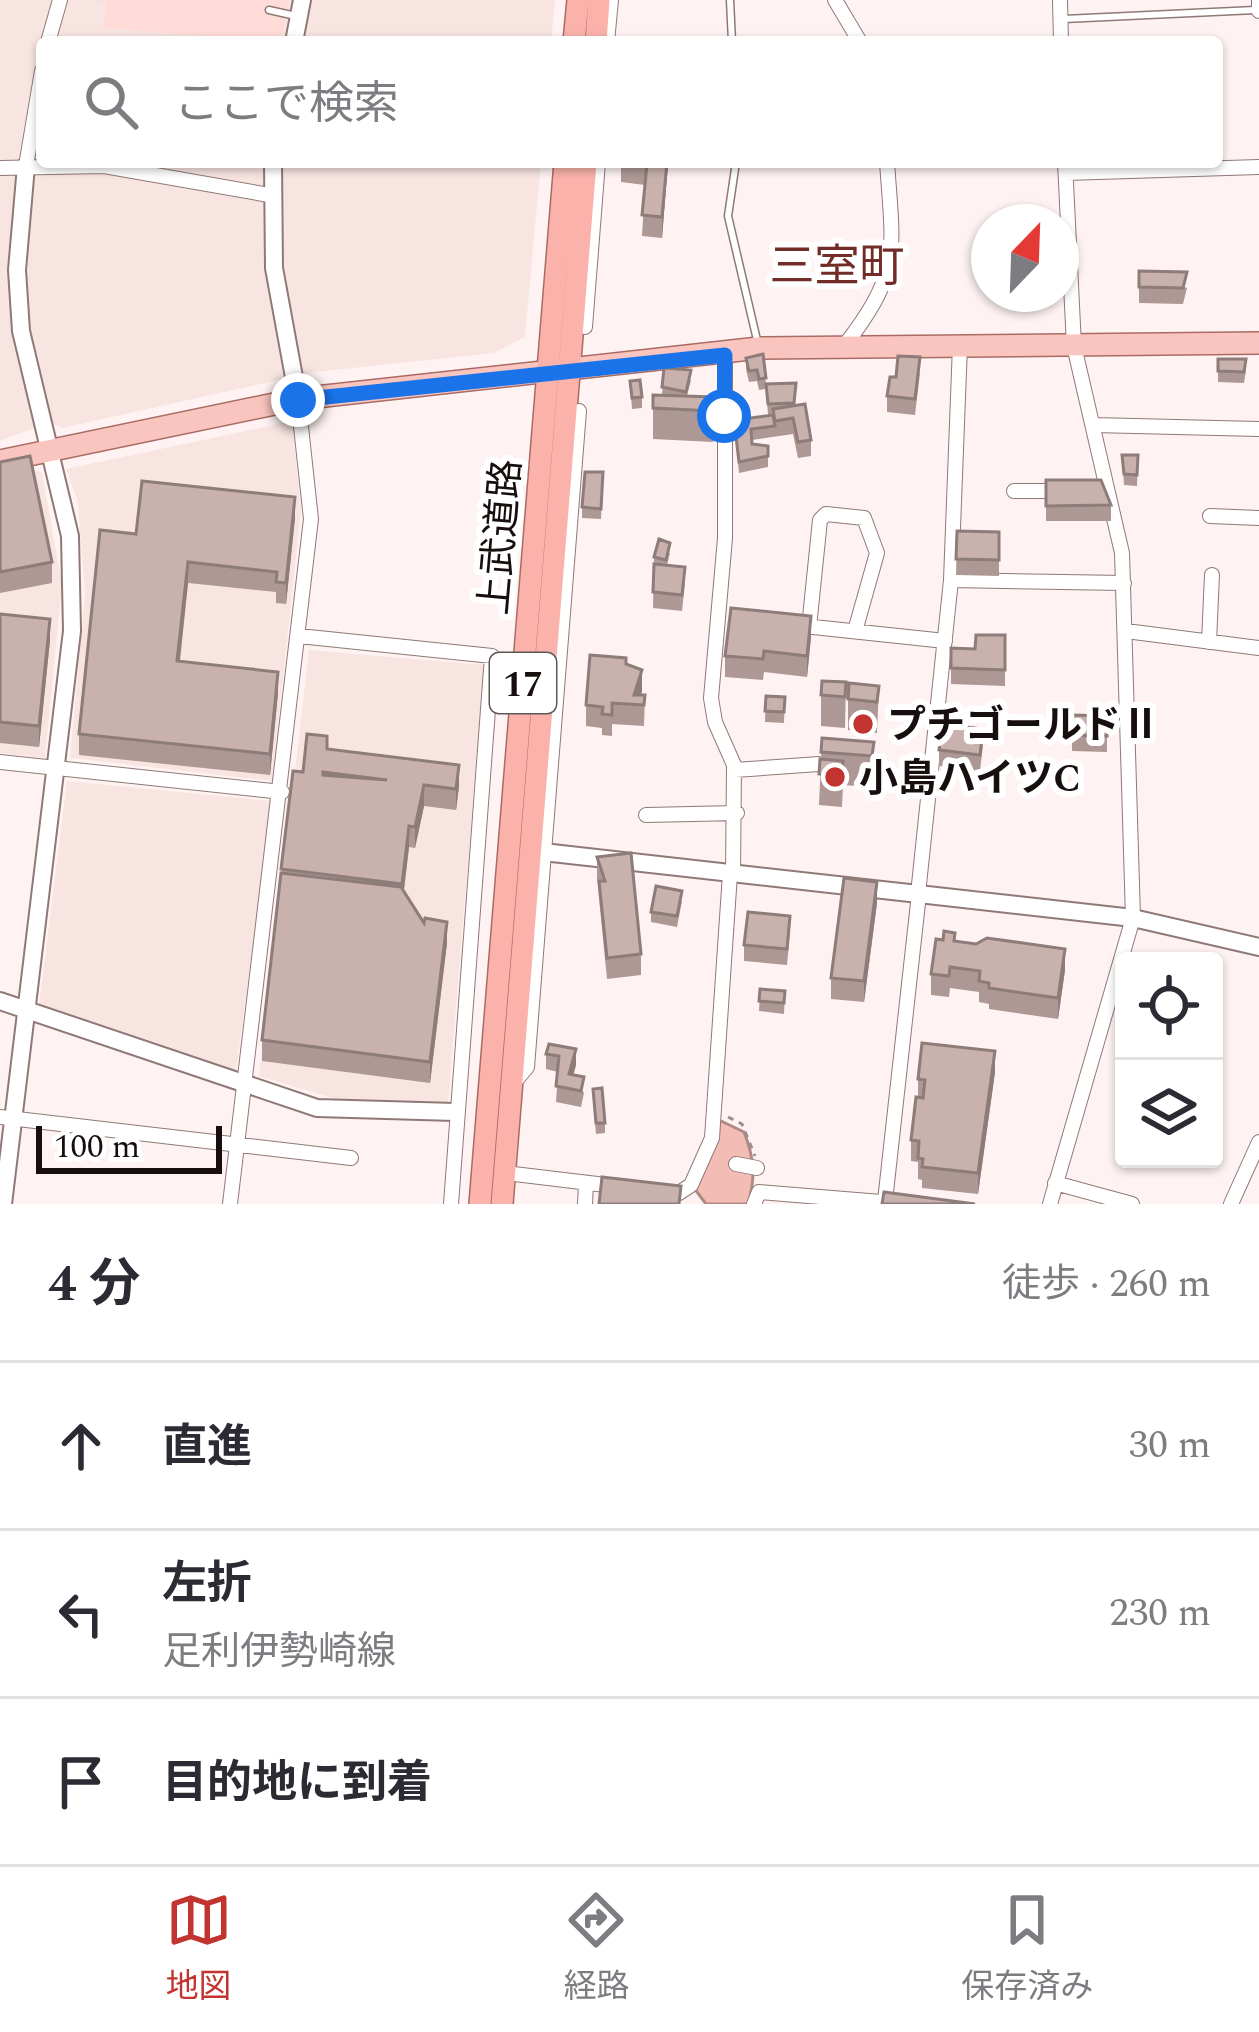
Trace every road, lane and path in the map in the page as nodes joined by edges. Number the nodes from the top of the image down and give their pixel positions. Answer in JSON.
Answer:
{"nodes":[{"id":1,"x":60,"y":0,"type":"edge"},
{"id":2,"x":578,"y":0,"type":"edge"},
{"id":3,"x":599,"y":0,"type":"edge"},
{"id":4,"x":610,"y":0,"type":"edge"},
{"id":5,"x":730,"y":0,"type":"edge"},
{"id":6,"x":835,"y":0,"type":"edge"},
{"id":7,"x":1060,"y":0,"type":"edge"},
{"id":8,"x":1258,"y":0,"type":"edge"},
{"id":9,"x":301,"y":9,"type":"edge"},
{"id":10,"x":269,"y":10,"type":"dead end"},
{"id":11,"x":1259,"y":10,"type":"edge"},
{"id":12,"x":1061,"y":19,"type":"junction"},
{"id":13,"x":50,"y":36,"type":"edge"},
{"id":14,"x":575,"y":36,"type":"edge"},
{"id":15,"x":596,"y":36,"type":"edge"},
{"id":16,"x":607,"y":36,"type":"edge"},
{"id":17,"x":732,"y":36,"type":"edge"},
{"id":18,"x":856,"y":36,"type":"edge"},
{"id":19,"x":1061,"y":36,"type":"edge"},
{"id":20,"x":36,"y":107,"type":"edge"},
{"id":21,"x":26,"y":166,"type":"junction"},
{"id":22,"x":36,"y":166,"type":"edge"},
{"id":23,"x":1223,"y":167,"type":"edge"},
{"id":24,"x":1259,"y":167,"type":"edge"},
{"id":25,"x":0,"y":168,"type":"edge"},
{"id":26,"x":115,"y":168,"type":"edge"},
{"id":27,"x":272,"y":168,"type":"edge"},
{"id":28,"x":565,"y":168,"type":"edge"},
{"id":29,"x":586,"y":168,"type":"edge"},
{"id":30,"x":597,"y":168,"type":"edge"},
{"id":31,"x":735,"y":168,"type":"edge"},
{"id":32,"x":886,"y":168,"type":"edge"},
{"id":33,"x":1065,"y":168,"type":"edge"},
{"id":34,"x":269,"y":195,"type":"junction"},
{"id":35,"x":587,"y":215,"type":"junction"},
{"id":36,"x":585,"y":327,"type":"dead end"},
{"id":37,"x":1259,"y":343,"type":"edge"},
{"id":38,"x":845,"y":345,"type":"junction"},
{"id":39,"x":960,"y":345,"type":"junction"},
{"id":40,"x":1074,"y":346,"type":"junction"},
{"id":41,"x":759,"y":348,"type":"junction"},
{"id":42,"x":725,"y":355,"type":"junction"},
{"id":43,"x":558,"y":372,"type":"junction"},
{"id":44,"x":298,"y":400,"type":"junction"},
{"id":45,"x":579,"y":411,"type":"dead end"},
{"id":46,"x":1093,"y":425,"type":"junction"},
{"id":47,"x":1259,"y":429,"type":"edge"},
{"id":48,"x":50,"y":452,"type":"junction"},
{"id":49,"x":0,"y":461,"type":"edge"},
{"id":50,"x":1014,"y":491,"type":"dead end"},
{"id":51,"x":1109,"y":491,"type":"junction"},
{"id":52,"x":557,"y":502,"type":"junction"},
{"id":53,"x":1210,"y":516,"type":"dead end"},
{"id":54,"x":1259,"y":518,"type":"edge"},
{"id":55,"x":571,"y":524,"type":"junction"},
{"id":56,"x":1212,"y":575,"type":"dead end"},
{"id":57,"x":951,"y":580,"type":"junction"},
{"id":58,"x":1124,"y":584,"type":"junction"},
{"id":59,"x":716,"y":619,"type":"junction"},
{"id":60,"x":739,"y":621,"type":"edge"},
{"id":61,"x":785,"y":625,"type":"edge"},
{"id":62,"x":809,"y":627,"type":"junction"},
{"id":63,"x":855,"y":631,"type":"junction"},
{"id":64,"x":1126,"y":631,"type":"junction"},
{"id":65,"x":298,"y":636,"type":"junction"},
{"id":66,"x":946,"y":641,"type":"junction"},
{"id":67,"x":1209,"y":642,"type":"junction"},
{"id":68,"x":1259,"y":648,"type":"edge"},
{"id":69,"x":0,"y":762,"type":"edge"},
{"id":70,"x":819,"y":764,"type":"edge"},
{"id":71,"x":56,"y":768,"type":"junction"},
{"id":72,"x":735,"y":770,"type":"junction"},
{"id":73,"x":282,"y":791,"type":"junction"},
{"id":74,"x":737,"y":813,"type":"junction"},
{"id":75,"x":646,"y":815,"type":"dead end"},
{"id":76,"x":544,"y":852,"type":"junction"},
{"id":77,"x":732,"y":874,"type":"junction"},
{"id":78,"x":918,"y":894,"type":"junction"},
{"id":79,"x":1133,"y":918,"type":"junction"},
{"id":80,"x":1259,"y":947,"type":"edge"},
{"id":81,"x":0,"y":1001,"type":"edge"},
{"id":82,"x":26,"y":1010,"type":"junction"},
{"id":83,"x":513,"y":1084,"type":"junction"},
{"id":84,"x":245,"y":1085,"type":"junction"},
{"id":85,"x":455,"y":1112,"type":"junction"},
{"id":86,"x":715,"y":1113,"type":"junction"},
{"id":87,"x":6,"y":1118,"type":"edge"},
{"id":88,"x":1259,"y":1142,"type":"edge"},
{"id":89,"x":237,"y":1145,"type":"junction"},
{"id":90,"x":351,"y":1158,"type":"dead end"},
{"id":91,"x":736,"y":1164,"type":"dead end"},
{"id":92,"x":757,"y":1168,"type":"joint"},
{"id":93,"x":506,"y":1173,"type":"junction"},
{"id":94,"x":586,"y":1183,"type":"junction"},
{"id":95,"x":633,"y":1188,"type":"edge"},
{"id":96,"x":656,"y":1191,"type":"edge"},
{"id":97,"x":680,"y":1193,"type":"junction"},
{"id":98,"x":1056,"y":1195,"type":"edge"},
{"id":99,"x":885,"y":1202,"type":"edge"},
{"id":100,"x":3,"y":1204,"type":"edge"},
{"id":101,"x":230,"y":1204,"type":"edge"},
{"id":102,"x":451,"y":1204,"type":"edge"},
{"id":103,"x":480,"y":1204,"type":"edge"},
{"id":104,"x":502,"y":1204,"type":"edge"},
{"id":105,"x":585,"y":1204,"type":"edge"},
{"id":106,"x":693,"y":1204,"type":"edge"},
{"id":107,"x":754,"y":1204,"type":"edge"},
{"id":108,"x":906,"y":1204,"type":"edge"},
{"id":109,"x":1132,"y":1204,"type":"edge"},
{"id":110,"x":1231,"y":1204,"type":"edge"}],
"edges":[{"from":1,"to":13,"type":"street"},
{"from":2,"to":14,"type":"highway"},
{"from":3,"to":15,"type":"highway"},
{"from":4,"to":16,"type":"street"},
{"from":5,"to":17,"type":"lane"},
{"from":6,"to":18,"type":"street"},
{"from":7,"to":12,"type":"street"},
{"from":8,"to":11,"type":"street"},
{"from":9,"to":10,"type":"lane"},
{"from":11,"to":12,"type":"lane"},
{"from":12,"to":19,"type":"street"},
{"from":20,"to":21,"type":"street"},
{"from":21,"to":22,"type":"street"},
{"from":21,"to":25,"type":"street"},
{"from":21,"to":48,"type":"street"},
{"from":23,"to":24,"type":"street"},
{"from":26,"to":34,"type":"street"},
{"from":27,"to":34,"type":"street"},
{"from":28,"to":43,"type":"highway","name":"上武道路","number":"17"},
{"from":29,"to":35,"type":"highway","name":"上武道路","number":"17"},
{"from":30,"to":35,"type":"street"},
{"from":31,"to":41,"type":"lane"},
{"from":32,"to":38,"type":"street"},
{"from":33,"to":40,"type":"street"},
{"from":34,"to":44,"type":"street"},
{"from":35,"to":36,"type":"street"},
{"from":35,"to":43,"type":"highway","name":"上武道路","number":"17"},
{"from":37,"to":40,"type":"main road"},
{"from":38,"to":39,"type":"main road"},
{"from":38,"to":41,"type":"main road"},
{"from":39,"to":40,"type":"main road"},
{"from":39,"to":57,"type":"street"},
{"from":40,"to":46,"type":"street"},
{"from":41,"to":42,"type":"main road"},
{"from":42,"to":43,"type":"main road"},
{"from":42,"to":59,"type":"street"},
{"from":43,"to":44,"type":"main road"},
{"from":43,"to":52,"type":"highway","name":"上武道路","number":"17"},
{"from":43,"to":103,"type":"highway","name":"上武道路","number":"17"},
{"from":44,"to":48,"type":"main road"},
{"from":44,"to":65,"type":"street"},
{"from":45,"to":55,"type":"street"},
{"from":46,"to":47,"type":"street"},
{"from":46,"to":51,"type":"street"},
{"from":48,"to":49,"type":"main road"},
{"from":48,"to":71,"type":"street"},
{"from":50,"to":51,"type":"street"},
{"from":51,"to":58,"type":"street"},
{"from":52,"to":55,"type":"street"},
{"from":52,"to":83,"type":"highway","name":"上武道路","number":"17"},
{"from":53,"to":54,"type":"street"},
{"from":55,"to":76,"type":"street"},
{"from":56,"to":67,"type":"street"},
{"from":57,"to":58,"type":"street"},
{"from":57,"to":66,"type":"street"},
{"from":58,"to":64,"type":"street"},
{"from":59,"to":60,"type":"street"},
{"from":59,"to":72,"type":"street"},
{"from":61,"to":62,"type":"street"},
{"from":62,"to":63,"type":"street"},
{"from":62,"to":63,"type":"street"},
{"from":63,"to":66,"type":"street"},
{"from":64,"to":67,"type":"street"},
{"from":64,"to":79,"type":"street"},
{"from":65,"to":73,"type":"street"},
{"from":65,"to":85,"type":"street"},
{"from":66,"to":78,"type":"street"},
{"from":67,"to":68,"type":"street"},
{"from":69,"to":71,"type":"street"},
{"from":70,"to":72,"type":"street"},
{"from":71,"to":73,"type":"street"},
{"from":71,"to":82,"type":"street"},
{"from":72,"to":74,"type":"street"},
{"from":73,"to":84,"type":"street"},
{"from":74,"to":75,"type":"street"},
{"from":74,"to":77,"type":"street"},
{"from":76,"to":77,"type":"street"},
{"from":76,"to":83,"type":"street"},
{"from":77,"to":78,"type":"street"},
{"from":77,"to":86,"type":"street"},
{"from":78,"to":79,"type":"street"},
{"from":78,"to":99,"type":"street"},
{"from":79,"to":80,"type":"street"},
{"from":79,"to":98,"type":"street"},
{"from":81,"to":82,"type":"street"},
{"from":82,"to":84,"type":"street"},
{"from":82,"to":87,"type":"street"},
{"from":83,"to":93,"type":"highway","name":"上武道路","number":"17"},
{"from":84,"to":85,"type":"street"},
{"from":84,"to":89,"type":"street"},
{"from":85,"to":102,"type":"street"},
{"from":86,"to":92,"type":"path"},
{"from":86,"to":97,"type":"street"},
{"from":87,"to":89,"type":"street"},
{"from":87,"to":100,"type":"street"},
{"from":88,"to":110,"type":"street"},
{"from":89,"to":90,"type":"street"},
{"from":89,"to":101,"type":"street"},
{"from":91,"to":92,"type":"street"},
{"from":93,"to":94,"type":"street"},
{"from":93,"to":104,"type":"highway","name":"上武道路","number":"17"},
{"from":94,"to":95,"type":"street"},
{"from":94,"to":105,"type":"street"},
{"from":96,"to":97,"type":"street"},
{"from":97,"to":106,"type":"street"},
{"from":98,"to":109,"type":"street"},
{"from":99,"to":107,"type":"street"},
{"from":99,"to":108,"type":"street"}]}
